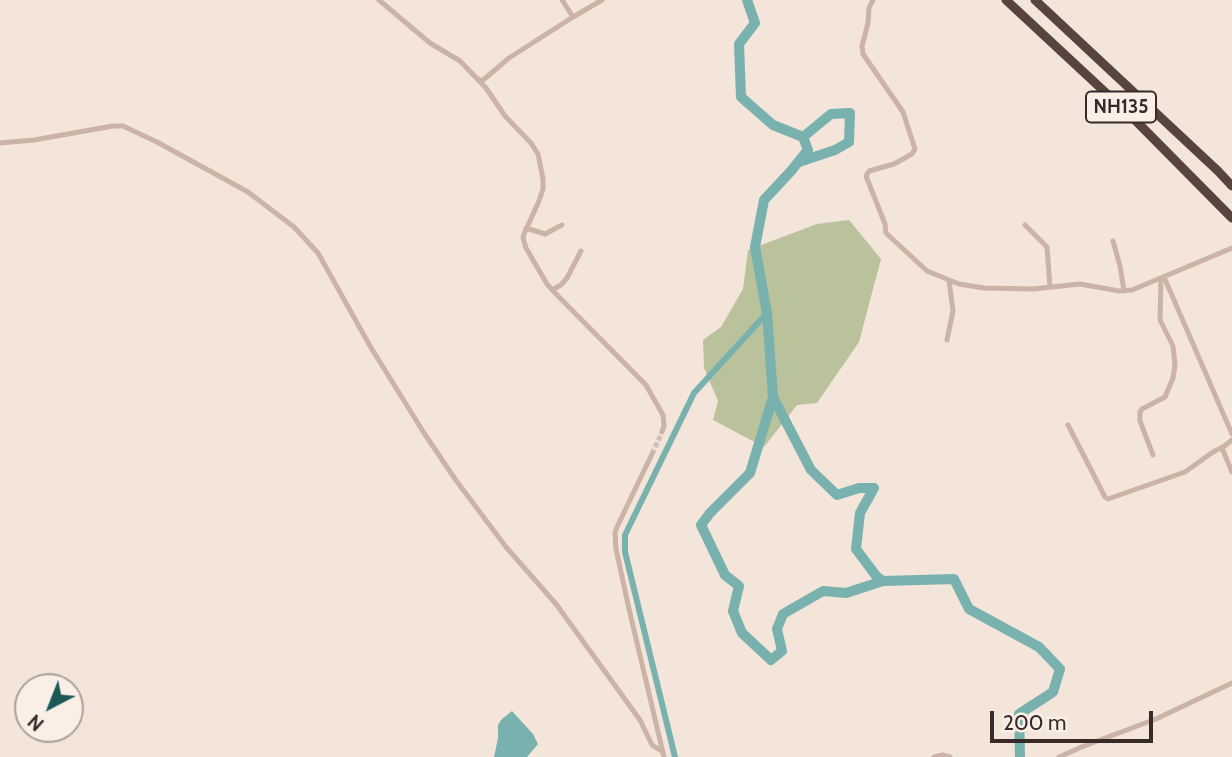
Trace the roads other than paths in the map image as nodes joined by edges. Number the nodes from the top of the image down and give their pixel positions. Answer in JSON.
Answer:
{"nodes":[{"id":1,"x":379,"y":0,"type":"edge"},
{"id":2,"x":562,"y":0,"type":"edge"},
{"id":3,"x":602,"y":0,"type":"edge"},
{"id":4,"x":873,"y":0,"type":"edge"},
{"id":5,"x":1006,"y":0,"type":"edge"},
{"id":6,"x":1035,"y":0,"type":"edge"},
{"id":7,"x":573,"y":16,"type":"junction"},
{"id":8,"x":478,"y":79,"type":"junction"},
{"id":9,"x":0,"y":143,"type":"edge"},
{"id":10,"x":1232,"y":186,"type":"edge"},
{"id":11,"x":1232,"y":218,"type":"edge"},
{"id":12,"x":562,"y":225,"type":"dead end"},
{"id":13,"x":1025,"y":225,"type":"dead end"},
{"id":14,"x":526,"y":228,"type":"junction"},
{"id":15,"x":1113,"y":241,"type":"dead end"},
{"id":16,"x":1232,"y":247,"type":"edge"},
{"id":17,"x":581,"y":251,"type":"dead end"},
{"id":18,"x":1163,"y":278,"type":"junction"},
{"id":19,"x":949,"y":280,"type":"junction"},
{"id":20,"x":1050,"y":287,"type":"junction"},
{"id":21,"x":552,"y":290,"type":"junction"},
{"id":22,"x":1124,"y":291,"type":"junction"},
{"id":23,"x":947,"y":340,"type":"dead end"},
{"id":24,"x":1068,"y":425,"type":"dead end"},
{"id":25,"x":662,"y":432,"type":"tunnel mouth"},
{"id":26,"x":1232,"y":434,"type":"edge"},
{"id":27,"x":1232,"y":440,"type":"edge"},
{"id":28,"x":1223,"y":447,"type":"junction"},
{"id":29,"x":652,"y":454,"type":"tunnel mouth"},
{"id":30,"x":1153,"y":455,"type":"dead end"},
{"id":31,"x":1232,"y":472,"type":"edge"},
{"id":32,"x":1232,"y":683,"type":"edge"},
{"id":33,"x":663,"y":755,"type":"edge"},
{"id":34,"x":934,"y":757,"type":"edge"},
{"id":35,"x":950,"y":757,"type":"edge"},
{"id":36,"x":1059,"y":757,"type":"edge"}],
"edges":[{"from":1,"to":8,"type":"street"},
{"from":2,"to":7,"type":"street"},
{"from":3,"to":7,"type":"street"},
{"from":4,"to":19,"type":"street"},
{"from":5,"to":11,"type":"highway","number":"NH135"},
{"from":6,"to":10,"type":"highway","number":"NH135"},
{"from":7,"to":8,"type":"street"},
{"from":8,"to":14,"type":"street"},
{"from":9,"to":33,"type":"street"},
{"from":12,"to":14,"type":"street"},
{"from":13,"to":20,"type":"street"},
{"from":14,"to":21,"type":"street"},
{"from":15,"to":22,"type":"street"},
{"from":16,"to":18,"type":"street"},
{"from":17,"to":21,"type":"street"},
{"from":18,"to":22,"type":"street"},
{"from":18,"to":26,"type":"street"},
{"from":18,"to":30,"type":"street"},
{"from":19,"to":20,"type":"street"},
{"from":19,"to":23,"type":"street"},
{"from":20,"to":22,"type":"street"},
{"from":21,"to":25,"type":"street"},
{"from":24,"to":28,"type":"street"},
{"from":27,"to":28,"type":"street"},
{"from":28,"to":31,"type":"street"},
{"from":29,"to":33,"type":"street"},
{"from":32,"to":36,"type":"street"},
{"from":34,"to":35,"type":"street"}]}
